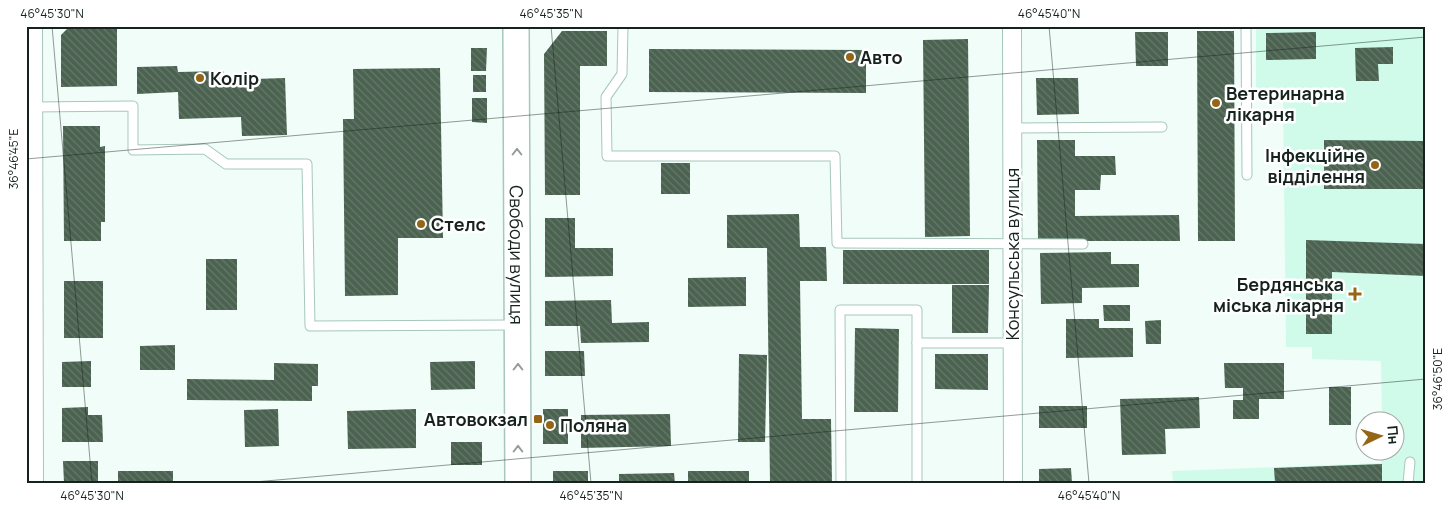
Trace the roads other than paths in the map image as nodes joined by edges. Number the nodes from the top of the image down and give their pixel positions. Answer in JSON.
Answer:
{"nodes":[{"id":1,"x":33,"y":26,"type":"edge"},
{"id":2,"x":516,"y":26,"type":"edge"},
{"id":3,"x":623,"y":26,"type":"edge"},
{"id":4,"x":1012,"y":26,"type":"edge"},
{"id":5,"x":1246,"y":26,"type":"edge"},
{"id":6,"x":31,"y":97,"type":"edge"},
{"id":7,"x":1162,"y":127,"type":"dead end"},
{"id":8,"x":1012,"y":128,"type":"junction"},
{"id":9,"x":1247,"y":175,"type":"dead end"},
{"id":10,"x":30,"y":197,"type":"edge"},
{"id":11,"x":1012,"y":244,"type":"junction"},
{"id":12,"x":1083,"y":244,"type":"dead end"},
{"id":13,"x":518,"y":325,"type":"junction"},
{"id":14,"x":917,"y":343,"type":"junction"},
{"id":15,"x":1013,"y":343,"type":"junction"},
{"id":16,"x":1410,"y":462,"type":"dead end"},
{"id":17,"x":34,"y":483,"type":"edge"},
{"id":18,"x":518,"y":483,"type":"edge"},
{"id":19,"x":841,"y":483,"type":"edge"},
{"id":20,"x":917,"y":483,"type":"edge"},
{"id":21,"x":1013,"y":483,"type":"edge"},
{"id":22,"x":1408,"y":483,"type":"edge"}],
"edges":[{"from":1,"to":6,"type":"street"},
{"from":13,"to":2,"type":"main road","name":"Свободи вулиця","one_way":true},
{"from":3,"to":11,"type":"lane"},
{"from":4,"to":8,"type":"street","name":"Консульська вулиця"},
{"from":5,"to":9,"type":"lane"},
{"from":6,"to":10,"type":"street"},
{"from":6,"to":13,"type":"lane"},
{"from":7,"to":8,"type":"lane"},
{"from":8,"to":11,"type":"street","name":"Консульська вулиця"},
{"from":10,"to":17,"type":"street"},
{"from":11,"to":12,"type":"lane"},
{"from":11,"to":15,"type":"street","name":"Консульська вулиця"},
{"from":18,"to":13,"type":"main road","name":"Свободи вулиця","one_way":true},
{"from":14,"to":15,"type":"lane"},
{"from":14,"to":19,"type":"lane"},
{"from":14,"to":20,"type":"lane"},
{"from":15,"to":21,"type":"street","name":"Консульська вулиця"},
{"from":16,"to":22,"type":"lane"}]}
